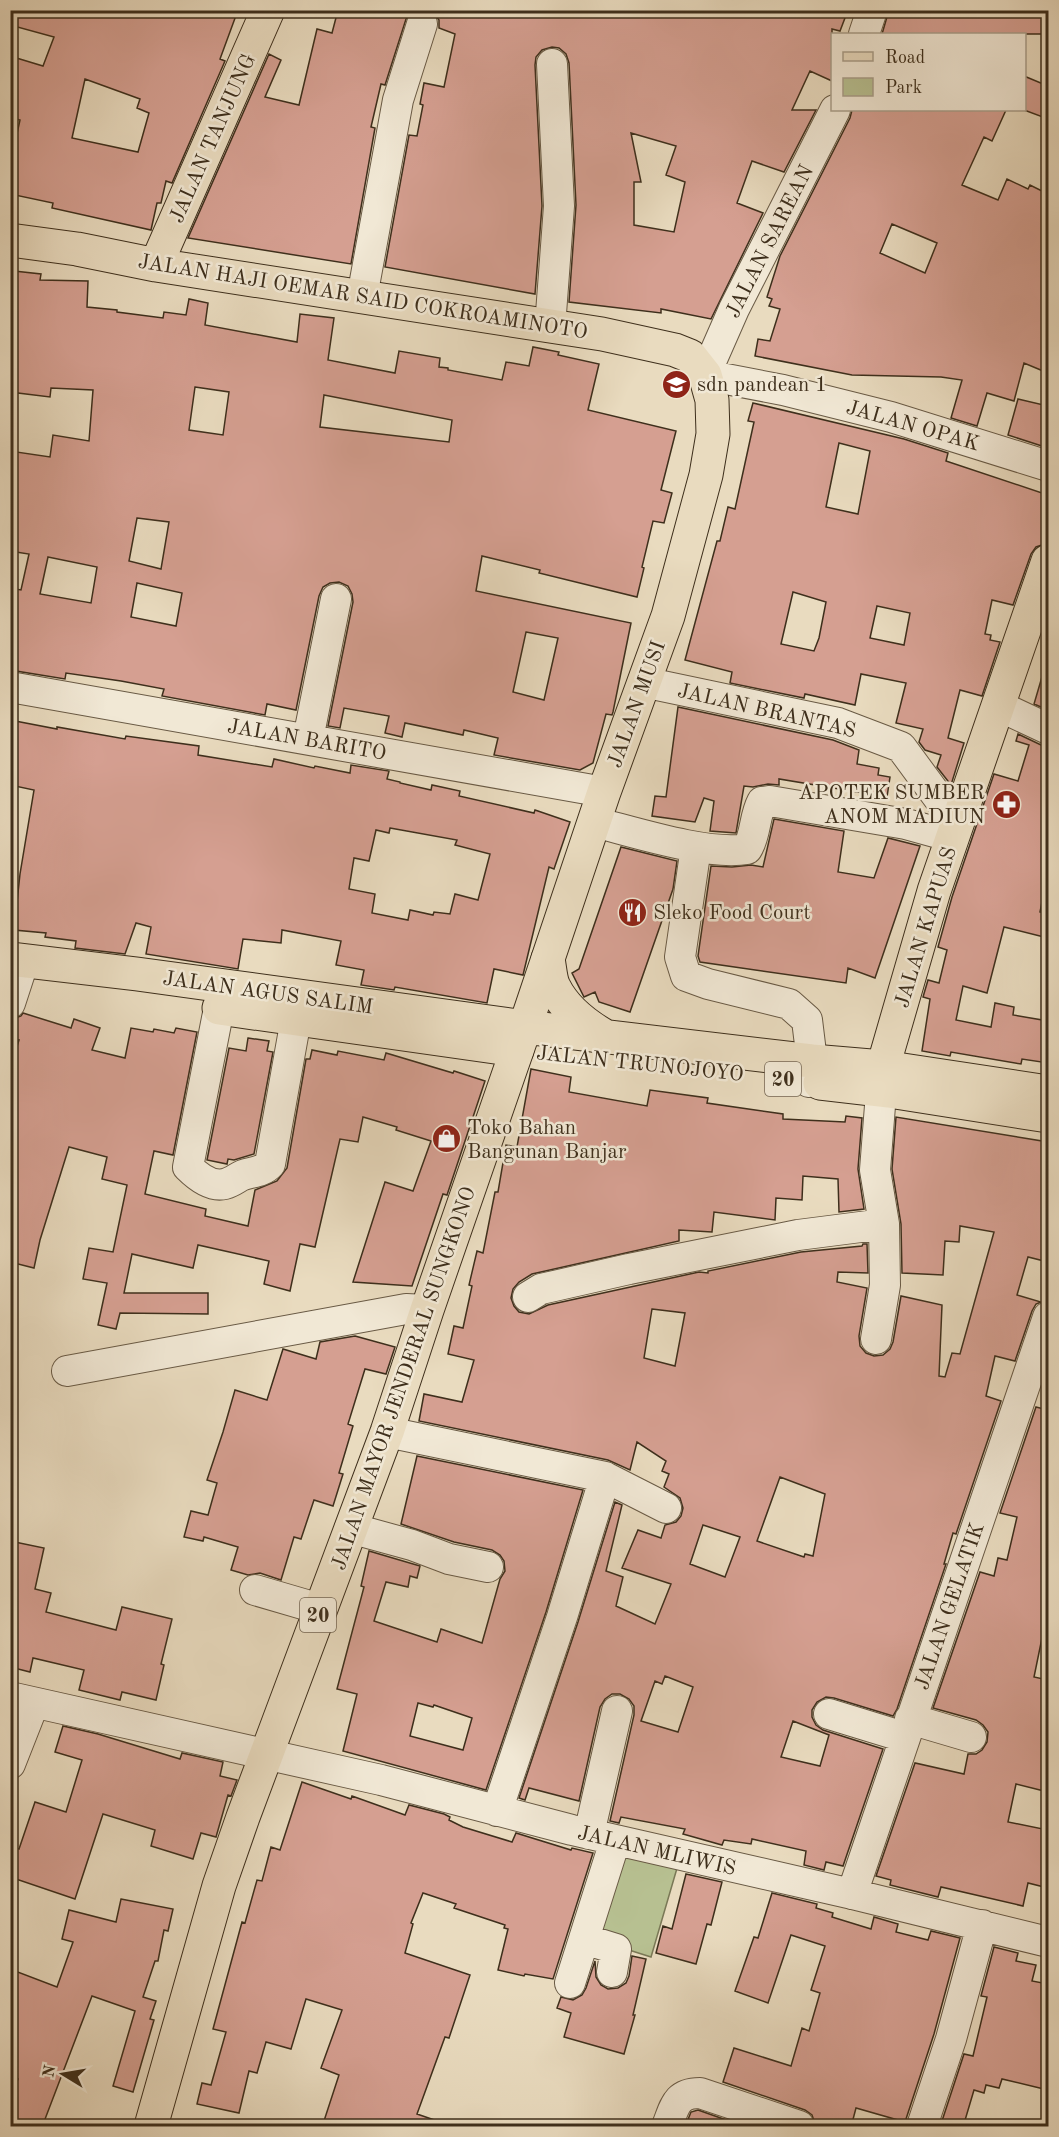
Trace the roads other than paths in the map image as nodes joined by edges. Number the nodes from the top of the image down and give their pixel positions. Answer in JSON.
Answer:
{"nodes":[{"id":1,"x":268,"y":10,"type":"edge"},
{"id":2,"x":872,"y":10,"type":"edge"},
{"id":3,"x":422,"y":24,"type":"dead end"},
{"id":4,"x":864,"y":33,"type":"edge"},
{"id":5,"x":552,"y":64,"type":"dead end"},
{"id":6,"x":834,"y":111,"type":"edge"},
{"id":7,"x":10,"y":240,"type":"edge"},
{"id":8,"x":156,"y":265,"type":"junction"},
{"id":9,"x":362,"y":297,"type":"junction"},
{"id":10,"x":550,"y":327,"type":"junction"},
{"id":11,"x":705,"y":375,"type":"junction"},
{"id":12,"x":1048,"y":466,"type":"edge"},
{"id":13,"x":1048,"y":561,"type":"edge"},
{"id":14,"x":336,"y":599,"type":"dead end"},
{"id":15,"x":643,"y":682,"type":"junction"},
{"id":16,"x":10,"y":687,"type":"edge"},
{"id":17,"x":999,"y":706,"type":"junction"},
{"id":18,"x":1048,"y":729,"type":"edge"},
{"id":19,"x":308,"y":740,"type":"junction"},
{"id":20,"x":599,"y":807,"type":"junction"},
{"id":21,"x":955,"y":830,"type":"junction"},
{"id":22,"x":696,"y":847,"type":"junction"},
{"id":23,"x":548,"y":959,"type":"junction"},
{"id":24,"x":15,"y":977,"type":"edge"},
{"id":25,"x":135,"y":985,"type":"junction"},
{"id":26,"x":219,"y":1008,"type":"junction"},
{"id":27,"x":297,"y":1019,"type":"junction"},
{"id":28,"x":606,"y":1037,"type":"junction"},
{"id":29,"x":521,"y":1038,"type":"junction"},
{"id":30,"x":811,"y":1072,"type":"junction"},
{"id":31,"x":881,"y":1079,"type":"junction"},
{"id":32,"x":1048,"y":1092,"type":"edge"},
{"id":33,"x":1048,"y":1116,"type":"edge"},
{"id":34,"x":884,"y":1224,"type":"junction"},
{"id":35,"x":528,"y":1297,"type":"dead end"},
{"id":36,"x":427,"y":1310,"type":"junction"},
{"id":37,"x":1048,"y":1317,"type":"edge"},
{"id":38,"x":876,"y":1339,"type":"dead end"},
{"id":39,"x":67,"y":1371,"type":"dead end"},
{"id":40,"x":1040,"y":1374,"type":"edge"},
{"id":41,"x":387,"y":1432,"type":"junction"},
{"id":42,"x":605,"y":1477,"type":"junction"},
{"id":43,"x":666,"y":1508,"type":"dead end"},
{"id":44,"x":350,"y":1528,"type":"junction"},
{"id":45,"x":488,"y":1567,"type":"dead end"},
{"id":46,"x":255,"y":1590,"type":"dead end"},
{"id":47,"x":320,"y":1609,"type":"junction"},
{"id":48,"x":22,"y":1700,"type":"edge"},
{"id":49,"x":617,"y":1711,"type":"dead end"},
{"id":50,"x":829,"y":1714,"type":"dead end"},
{"id":51,"x":907,"y":1728,"type":"junction"},
{"id":52,"x":971,"y":1737,"type":"dead end"},
{"id":53,"x":266,"y":1755,"type":"junction"},
{"id":54,"x":10,"y":1764,"type":"edge"},
{"id":55,"x":498,"y":1811,"type":"junction"},
{"id":56,"x":602,"y":1837,"type":"junction"},
{"id":57,"x":852,"y":1894,"type":"junction"},
{"id":58,"x":982,"y":1925,"type":"junction"},
{"id":59,"x":584,"y":1939,"type":"junction"},
{"id":60,"x":1048,"y":1942,"type":"edge"},
{"id":61,"x":612,"y":1972,"type":"dead end"},
{"id":62,"x":570,"y":1983,"type":"dead end"},
{"id":63,"x":151,"y":2127,"type":"edge"},
{"id":64,"x":667,"y":2127,"type":"edge"},
{"id":65,"x":800,"y":2127,"type":"edge"},
{"id":66,"x":922,"y":2127,"type":"edge"}],
"edges":[{"from":1,"to":8,"type":"main road","name":"JALAN TANJUNG"},
{"from":2,"to":4,"type":"street"},
{"from":3,"to":9,"type":"street"},
{"from":5,"to":10,"type":"street"},
{"from":6,"to":11,"type":"street","name":"JALAN SAREAN"},
{"from":7,"to":8,"type":"main road","name":"JALAN HAJI OEMAR SAID COKROAMINOTO"},
{"from":8,"to":9,"type":"main road","name":"JALAN HAJI OEMAR SAID COKROAMINOTO"},
{"from":9,"to":10,"type":"main road","name":"JALAN HAJI OEMAR SAID COKROAMINOTO"},
{"from":10,"to":11,"type":"main road","name":"JALAN HAJI OEMAR SAID COKROAMINOTO"},
{"from":11,"to":12,"type":"street","name":"JALAN OPAK"},
{"from":11,"to":15,"type":"main road","name":"JALAN MUSI"},
{"from":13,"to":17,"type":"main road","name":"JALAN KAPUAS"},
{"from":14,"to":19,"type":"street"},
{"from":15,"to":20,"type":"main road","name":"JALAN MUSI"},
{"from":15,"to":21,"type":"street","name":"JALAN BRANTAS"},
{"from":16,"to":19,"type":"street","name":"JALAN BARITO"},
{"from":17,"to":18,"type":"street"},
{"from":17,"to":21,"type":"main road","name":"JALAN KAPUAS"},
{"from":19,"to":20,"type":"street","name":"JALAN BARITO"},
{"from":20,"to":22,"type":"street","name":"JALAN BARITO"},
{"from":20,"to":23,"type":"main road","name":"JALAN MUSI"},
{"from":21,"to":22,"type":"street","name":"JALAN BARITO"},
{"from":21,"to":31,"type":"main road","name":"JALAN KAPUAS"},
{"from":22,"to":30,"type":"street"},
{"from":23,"to":28,"type":"main road"},
{"from":23,"to":29,"type":"main road","name":"JALAN MUSI"},
{"from":24,"to":25,"type":"main road"},
{"from":25,"to":26,"type":"main road"},
{"from":25,"to":29,"type":"main road","name":"JALAN AGUS SALIM"},
{"from":26,"to":27,"type":"main road"},
{"from":26,"to":27,"type":"street"},
{"from":27,"to":29,"type":"main road"},
{"from":28,"to":29,"type":"main road","name":"JALAN TRUNOJOYO","number":"20"},
{"from":28,"to":30,"type":"main road","name":"JALAN TRUNOJOYO","number":"20"},
{"from":29,"to":30,"type":"main road","name":"JALAN TRUNOJOYO","number":"20"},
{"from":29,"to":36,"type":"main road","name":"JALAN MAYOR JENDERAL SUNGKONO","number":"20"},
{"from":30,"to":31,"type":"main road","name":"JALAN TRUNOJOYO","number":"20"},
{"from":31,"to":32,"type":"main road","name":"JALAN TRUNOJOYO","number":"20"},
{"from":31,"to":33,"type":"main road","name":"JALAN TRUNOJOYO","number":"20"},
{"from":31,"to":34,"type":"street"},
{"from":34,"to":35,"type":"street"},
{"from":34,"to":38,"type":"street"},
{"from":36,"to":39,"type":"street"},
{"from":36,"to":41,"type":"main road","name":"JALAN MAYOR JENDERAL SUNGKONO","number":"20"},
{"from":37,"to":40,"type":"street","name":"JALAN GELATIK"},
{"from":40,"to":51,"type":"street","name":"JALAN GELATIK"},
{"from":41,"to":42,"type":"street"},
{"from":41,"to":44,"type":"main road","name":"JALAN MAYOR JENDERAL SUNGKONO","number":"20"},
{"from":42,"to":43,"type":"street"},
{"from":42,"to":55,"type":"street"},
{"from":44,"to":45,"type":"street"},
{"from":44,"to":47,"type":"main road","name":"JALAN MAYOR JENDERAL SUNGKONO","number":"20"},
{"from":46,"to":47,"type":"street"},
{"from":47,"to":53,"type":"main road","name":"JALAN MAYOR JENDERAL SUNGKONO","number":"20"},
{"from":48,"to":53,"type":"street","name":"JALAN MLIWIS"},
{"from":48,"to":54,"type":"street"},
{"from":49,"to":56,"type":"street"},
{"from":50,"to":51,"type":"street"},
{"from":51,"to":52,"type":"street"},
{"from":51,"to":57,"type":"street","name":"JALAN GELATIK"},
{"from":53,"to":55,"type":"street","name":"JALAN MLIWIS"},
{"from":53,"to":63,"type":"main road","name":"JALAN MAYOR JENDERAL SUNGKONO","number":"20"},
{"from":55,"to":56,"type":"street","name":"JALAN MLIWIS"},
{"from":56,"to":57,"type":"street","name":"JALAN MLIWIS"},
{"from":56,"to":59,"type":"street"},
{"from":57,"to":58,"type":"street","name":"JALAN MLIWIS"},
{"from":58,"to":60,"type":"street","name":"JALAN MLIWIS"},
{"from":58,"to":66,"type":"street"},
{"from":59,"to":61,"type":"street"},
{"from":59,"to":62,"type":"street"},
{"from":64,"to":65,"type":"street"}]}
